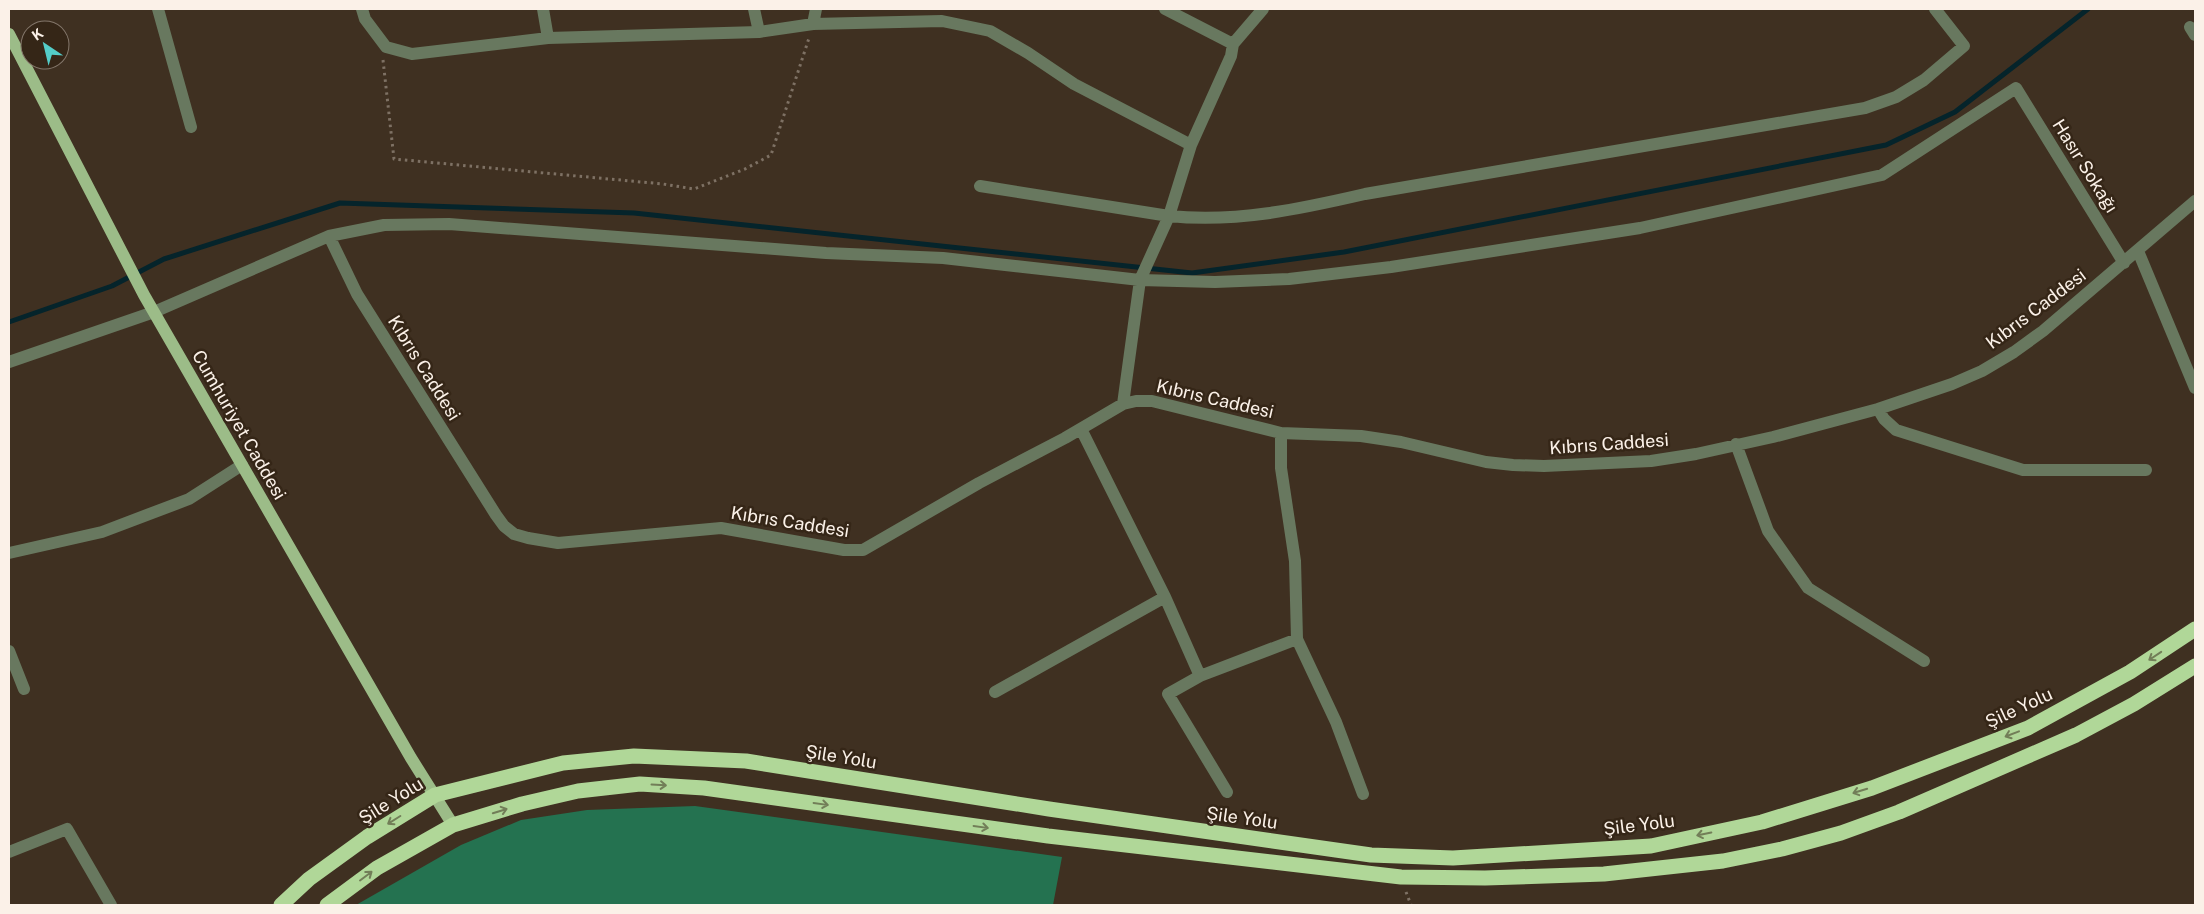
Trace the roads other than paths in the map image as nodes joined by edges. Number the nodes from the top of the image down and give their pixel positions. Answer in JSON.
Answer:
{"nodes":[{"id":1,"x":158,"y":9,"type":"edge"},
{"id":2,"x":362,"y":9,"type":"edge"},
{"id":3,"x":543,"y":9,"type":"edge"},
{"id":4,"x":754,"y":9,"type":"edge"},
{"id":5,"x":816,"y":9,"type":"edge"},
{"id":6,"x":1164,"y":9,"type":"edge"},
{"id":7,"x":1262,"y":9,"type":"edge"},
{"id":8,"x":1935,"y":9,"type":"edge"},
{"id":9,"x":813,"y":24,"type":"junction"},
{"id":10,"x":759,"y":32,"type":"junction"},
{"id":11,"x":9,"y":34,"type":"edge"},
{"id":12,"x":548,"y":38,"type":"junction"},
{"id":13,"x":1233,"y":44,"type":"junction"},
{"id":14,"x":191,"y":127,"type":"dead end"},
{"id":15,"x":1191,"y":145,"type":"junction"},
{"id":16,"x":980,"y":186,"type":"dead end"},
{"id":17,"x":2195,"y":201,"type":"edge"},
{"id":18,"x":1169,"y":216,"type":"junction"},
{"id":19,"x":329,"y":236,"type":"junction"},
{"id":20,"x":2138,"y":250,"type":"junction"},
{"id":21,"x":2124,"y":263,"type":"junction"},
{"id":22,"x":1140,"y":280,"type":"junction"},
{"id":23,"x":154,"y":312,"type":"junction"},
{"id":24,"x":9,"y":362,"type":"edge"},
{"id":25,"x":2195,"y":388,"type":"edge"},
{"id":26,"x":1123,"y":404,"type":"junction"},
{"id":27,"x":1878,"y":409,"type":"junction"},
{"id":28,"x":1081,"y":429,"type":"junction"},
{"id":29,"x":1281,"y":433,"type":"junction"},
{"id":30,"x":1736,"y":444,"type":"junction"},
{"id":31,"x":242,"y":465,"type":"junction"},
{"id":32,"x":2146,"y":470,"type":"dead end"},
{"id":33,"x":9,"y":553,"type":"edge"},
{"id":34,"x":1164,"y":597,"type":"junction"},
{"id":35,"x":2195,"y":629,"type":"edge"},
{"id":36,"x":1296,"y":639,"type":"junction"},
{"id":37,"x":9,"y":651,"type":"edge"},
{"id":38,"x":1924,"y":660,"type":"dead end"},
{"id":39,"x":2195,"y":666,"type":"edge"},
{"id":40,"x":1200,"y":676,"type":"junction"},
{"id":41,"x":24,"y":689,"type":"dead end"},
{"id":42,"x":995,"y":692,"type":"dead end"},
{"id":43,"x":1227,"y":792,"type":"dead end"},
{"id":44,"x":435,"y":794,"type":"junction"},
{"id":45,"x":1363,"y":794,"type":"dead end"},
{"id":46,"x":453,"y":825,"type":"junction"},
{"id":47,"x":9,"y":852,"type":"edge"},
{"id":48,"x":111,"y":905,"type":"edge"},
{"id":49,"x":281,"y":905,"type":"edge"},
{"id":50,"x":327,"y":905,"type":"edge"}],
"edges":[{"from":1,"to":14,"type":"street"},
{"from":2,"to":12,"type":"street"},
{"from":3,"to":12,"type":"street"},
{"from":4,"to":10,"type":"street"},
{"from":5,"to":9,"type":"street"},
{"from":6,"to":13,"type":"street"},
{"from":7,"to":13,"type":"street"},
{"from":8,"to":18,"type":"street"},
{"from":9,"to":10,"type":"street"},
{"from":9,"to":15,"type":"street"},
{"from":10,"to":12,"type":"street"},
{"from":11,"to":23,"type":"main road","name":"Cumhuriyet Caddesi"},
{"from":13,"to":15,"type":"street"},
{"from":15,"to":18,"type":"street"},
{"from":16,"to":18,"type":"street"},
{"from":17,"to":20,"type":"street","name":"Kıbrıs Caddesi"},
{"from":18,"to":22,"type":"street"},
{"from":19,"to":22,"type":"street"},
{"from":19,"to":23,"type":"street"},
{"from":19,"to":28,"type":"street","name":"Kıbrıs Caddesi"},
{"from":20,"to":21,"type":"street","name":"Kıbrıs Caddesi"},
{"from":20,"to":25,"type":"street"},
{"from":21,"to":22,"type":"street","name":"Hasır Sokağı"},
{"from":21,"to":27,"type":"street","name":"Kıbrıs Caddesi"},
{"from":22,"to":26,"type":"street"},
{"from":23,"to":24,"type":"street"},
{"from":23,"to":31,"type":"main road","name":"Cumhuriyet Caddesi"},
{"from":26,"to":28,"type":"street","name":"Kıbrıs Caddesi"},
{"from":26,"to":29,"type":"street","name":"Kıbrıs Caddesi"},
{"from":27,"to":30,"type":"street","name":"Kıbrıs Caddesi"},
{"from":27,"to":32,"type":"street"},
{"from":28,"to":34,"type":"street"},
{"from":29,"to":30,"type":"street","name":"Kıbrıs Caddesi"},
{"from":29,"to":36,"type":"street"},
{"from":30,"to":38,"type":"street"},
{"from":31,"to":33,"type":"street"},
{"from":31,"to":44,"type":"main road","name":"Cumhuriyet Caddesi"},
{"from":34,"to":40,"type":"street"},
{"from":34,"to":42,"type":"street"},
{"from":35,"to":44,"type":"highway","name":"Şile Yolu","one_way":true},
{"from":36,"to":40,"type":"street"},
{"from":36,"to":45,"type":"street"},
{"from":37,"to":41,"type":"street"},
{"from":46,"to":39,"type":"highway","one_way":true},
{"from":40,"to":43,"type":"street"},
{"from":44,"to":46,"type":"main road","name":"Cumhuriyet Caddesi"},
{"from":44,"to":49,"type":"highway","name":"Şile Yolu","one_way":true},
{"from":50,"to":46,"type":"highway","one_way":true},
{"from":47,"to":48,"type":"street"}]}
